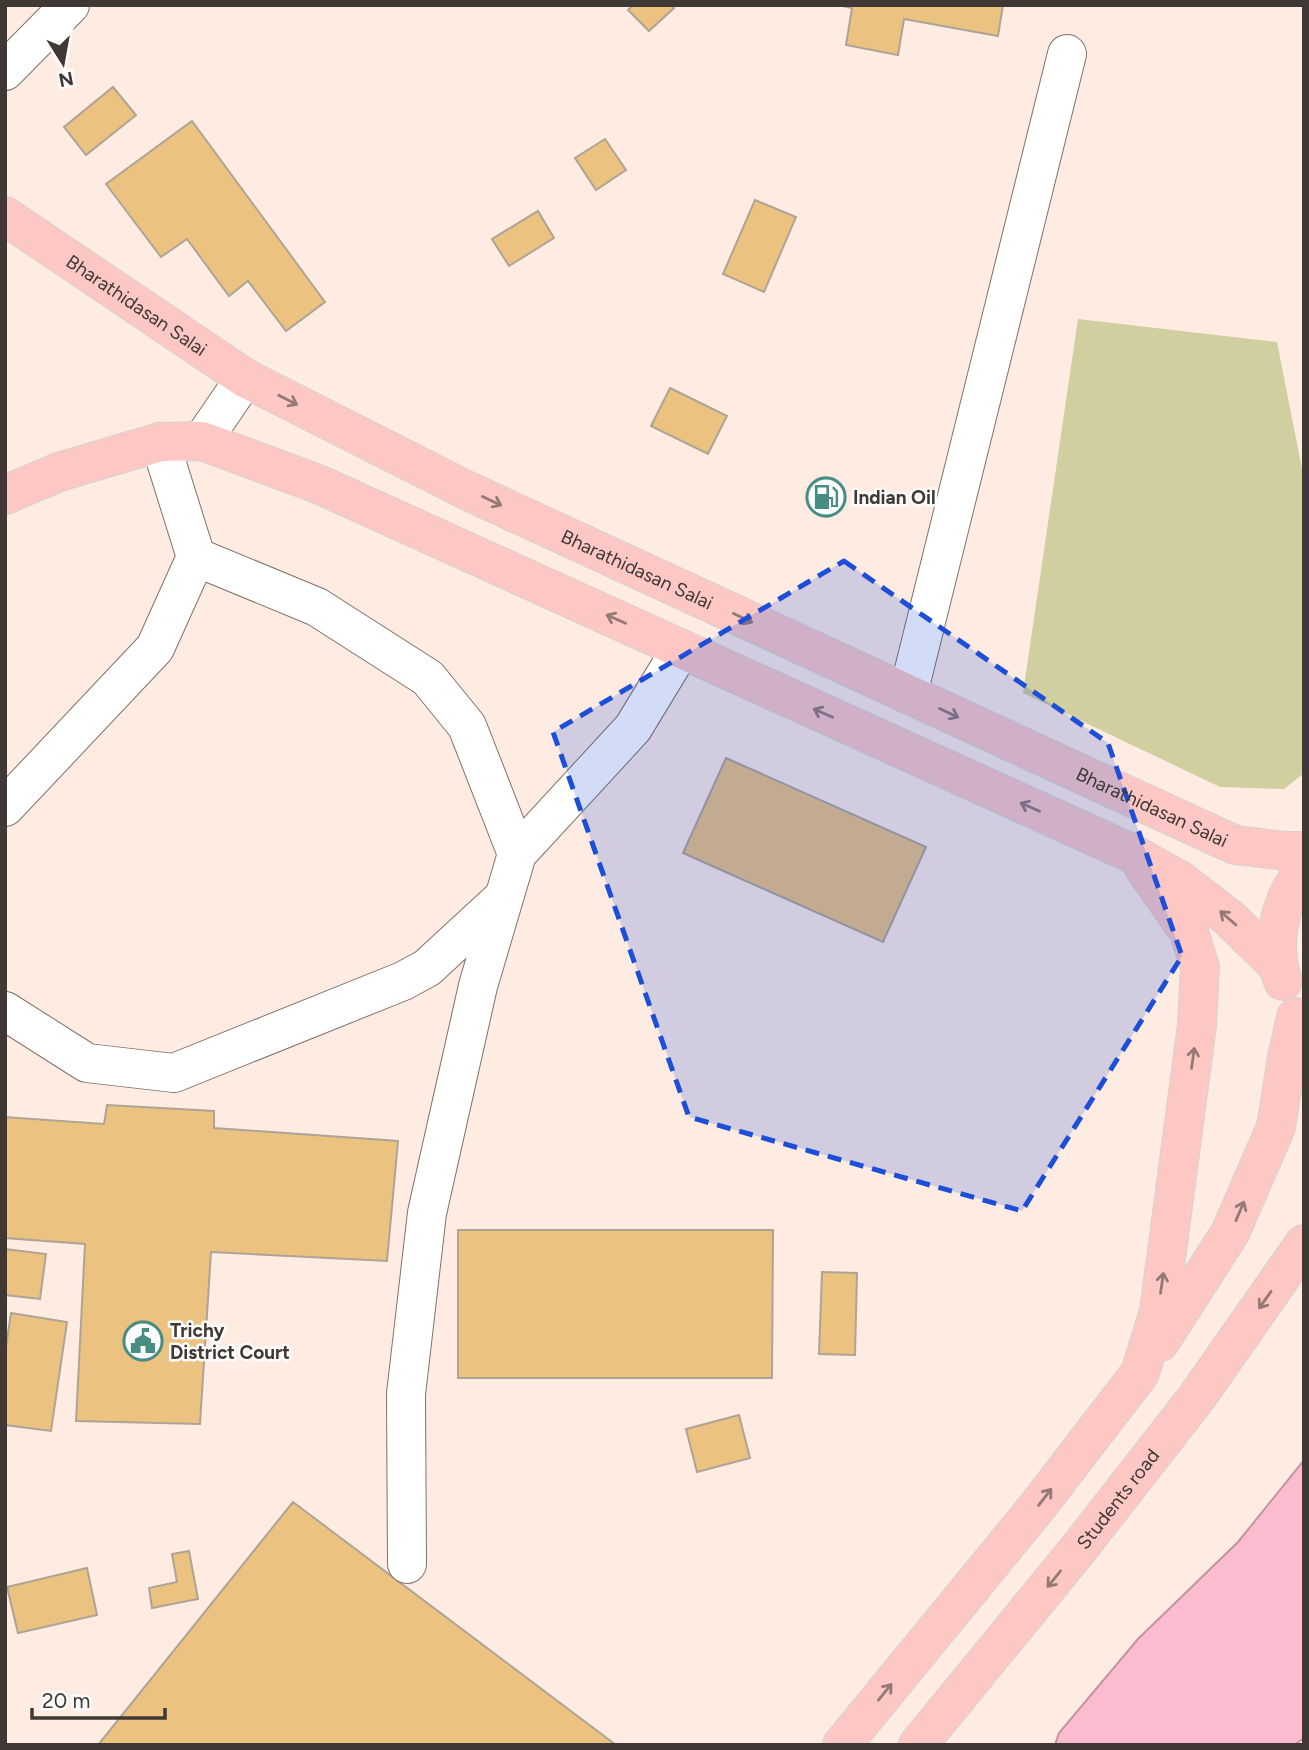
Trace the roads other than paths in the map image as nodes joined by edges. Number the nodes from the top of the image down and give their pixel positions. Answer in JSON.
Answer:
{"nodes":[{"id":1,"x":70,"y":5,"type":"edge"},
{"id":2,"x":1066,"y":54,"type":"dead end"},
{"id":3,"x":5,"y":71,"type":"edge"},
{"id":4,"x":5,"y":216,"type":"edge"},
{"id":5,"x":245,"y":378,"type":"junction"},
{"id":6,"x":202,"y":441,"type":"junction"},
{"id":7,"x":160,"y":442,"type":"junction"},
{"id":8,"x":5,"y":495,"type":"edge"},
{"id":9,"x":196,"y":557,"type":"junction"},
{"id":10,"x":681,"y":649,"type":"junction"},
{"id":11,"x":908,"y":694,"type":"junction"},
{"id":12,"x":5,"y":807,"type":"edge"},
{"id":13,"x":1304,"y":851,"type":"edge"},
{"id":14,"x":1131,"y":853,"type":"junction"},
{"id":15,"x":517,"y":854,"type":"junction"},
{"id":16,"x":1304,"y":871,"type":"edge"},
{"id":17,"x":504,"y":897,"type":"junction"},
{"id":18,"x":1277,"y":965,"type":"junction"},
{"id":19,"x":5,"y":1011,"type":"edge"},
{"id":20,"x":1300,"y":1022,"type":"edge"},
{"id":21,"x":1304,"y":1244,"type":"edge"},
{"id":22,"x":1140,"y":1373,"type":"junction"},
{"id":23,"x":407,"y":1564,"type":"dead end"},
{"id":24,"x":842,"y":1745,"type":"edge"},
{"id":25,"x":918,"y":1745,"type":"edge"}],
"edges":[{"from":1,"to":3,"type":"street"},
{"from":2,"to":11,"type":"street"},
{"from":4,"to":5,"type":"main road","name":"Bharathidasan Salai"},
{"from":5,"to":6,"type":"street"},
{"from":5,"to":11,"type":"main road","name":"Bharathidasan Salai","one_way":true},
{"from":6,"to":7,"type":"main road"},
{"from":10,"to":6,"type":"main road","one_way":true},
{"from":7,"to":8,"type":"main road"},
{"from":7,"to":9,"type":"street"},
{"from":9,"to":12,"type":"street"},
{"from":9,"to":15,"type":"street"},
{"from":14,"to":10,"type":"main road","one_way":true},
{"from":10,"to":15,"type":"street"},
{"from":11,"to":13,"type":"main road","name":"Bharathidasan Salai","one_way":true},
{"from":18,"to":14,"type":"main road","one_way":true},
{"from":22,"to":14,"type":"main road","one_way":true},
{"from":15,"to":17,"type":"street"},
{"from":16,"to":18,"type":"main road"},
{"from":17,"to":19,"type":"street"},
{"from":17,"to":23,"type":"street"},
{"from":18,"to":20,"type":"main road"},
{"from":22,"to":20,"type":"main road","one_way":true},
{"from":21,"to":25,"type":"main road","name":"Students road","one_way":true},
{"from":24,"to":22,"type":"main road","one_way":true}]}
